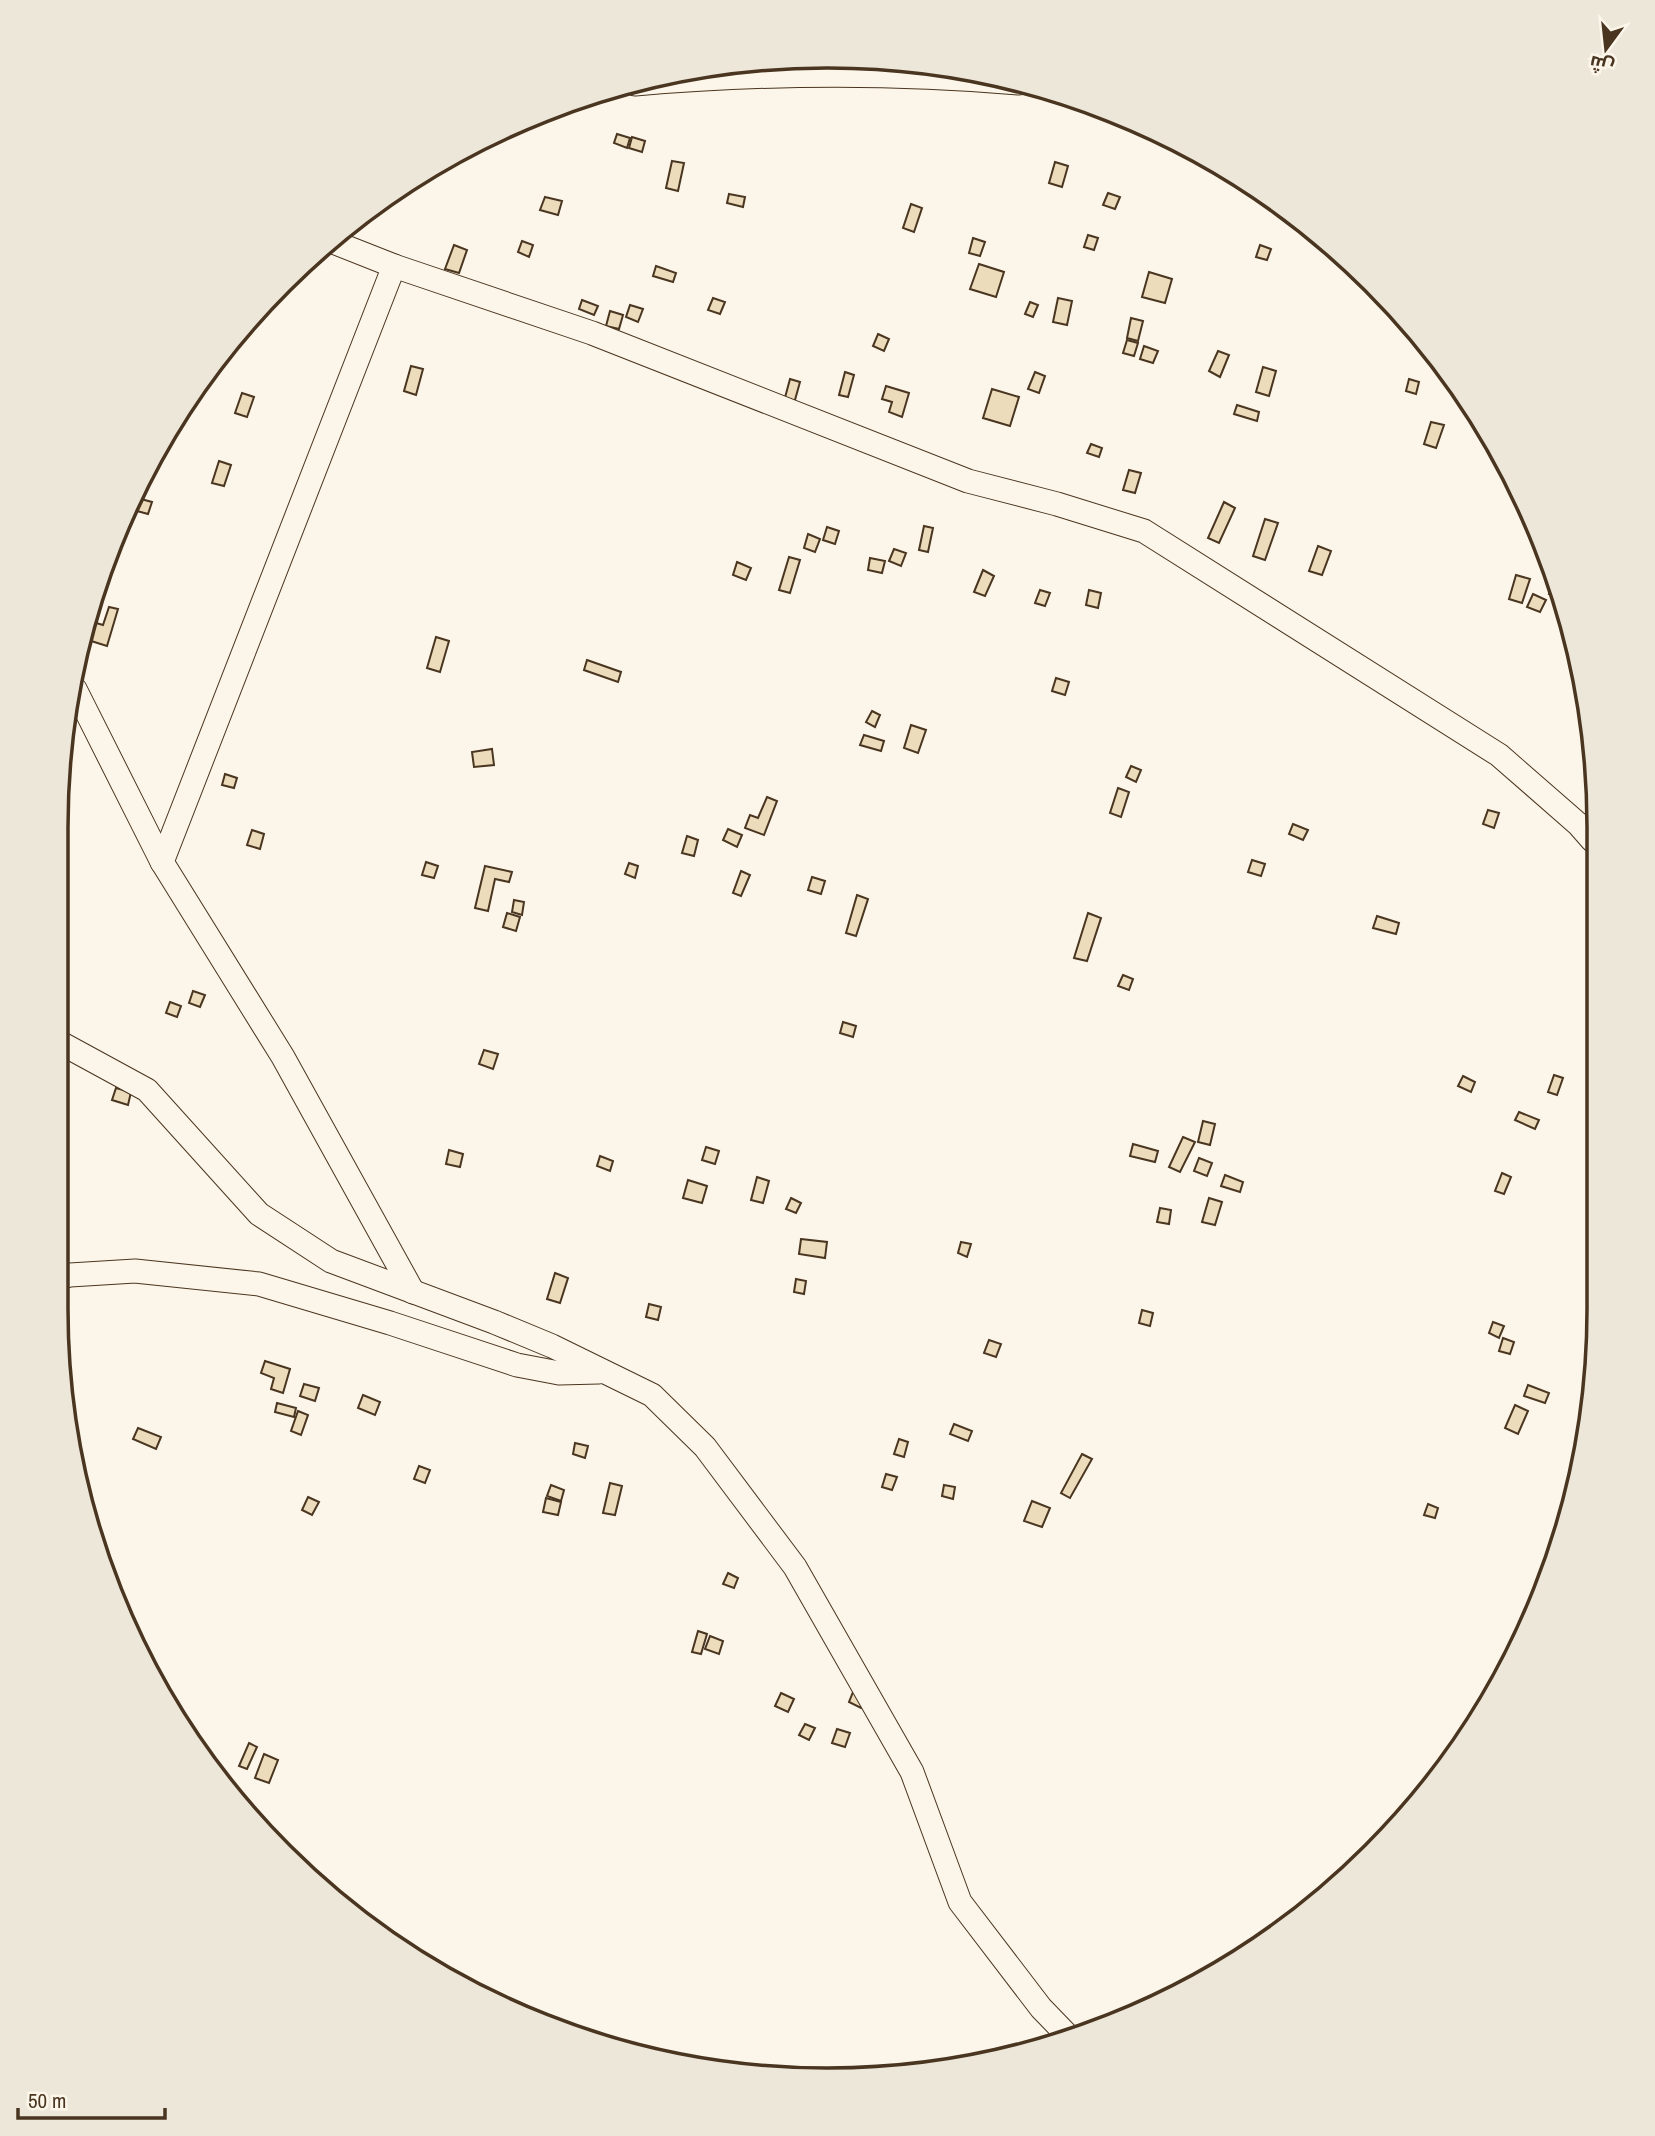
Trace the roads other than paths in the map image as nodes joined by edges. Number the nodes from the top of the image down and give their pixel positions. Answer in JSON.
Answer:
{"nodes":[{"id":1,"x":906,"y":73,"type":"edge"},
{"id":2,"x":716,"y":77,"type":"edge"},
{"id":3,"x":341,"y":245,"type":"edge"},
{"id":4,"x":394,"y":266,"type":"junction"},
{"id":5,"x":80,"y":699,"type":"edge"},
{"id":6,"x":1587,"y":834,"type":"edge"},
{"id":7,"x":162,"y":862,"type":"junction"},
{"id":8,"x":68,"y":1047,"type":"edge"},
{"id":9,"x":68,"y":1276,"type":"edge"},
{"id":10,"x":413,"y":1292,"type":"junction"},
{"id":11,"x":604,"y":1372,"type":"junction"},
{"id":12,"x":1062,"y":2030,"type":"edge"}],
"edges":[{"from":1,"to":2,"type":"street"},
{"from":3,"to":4,"type":"street"},
{"from":4,"to":6,"type":"street"},
{"from":4,"to":7,"type":"street"},
{"from":5,"to":7,"type":"street"},
{"from":7,"to":10,"type":"street"},
{"from":8,"to":10,"type":"street"},
{"from":9,"to":11,"type":"street"},
{"from":10,"to":11,"type":"street"},
{"from":11,"to":12,"type":"street"}]}
